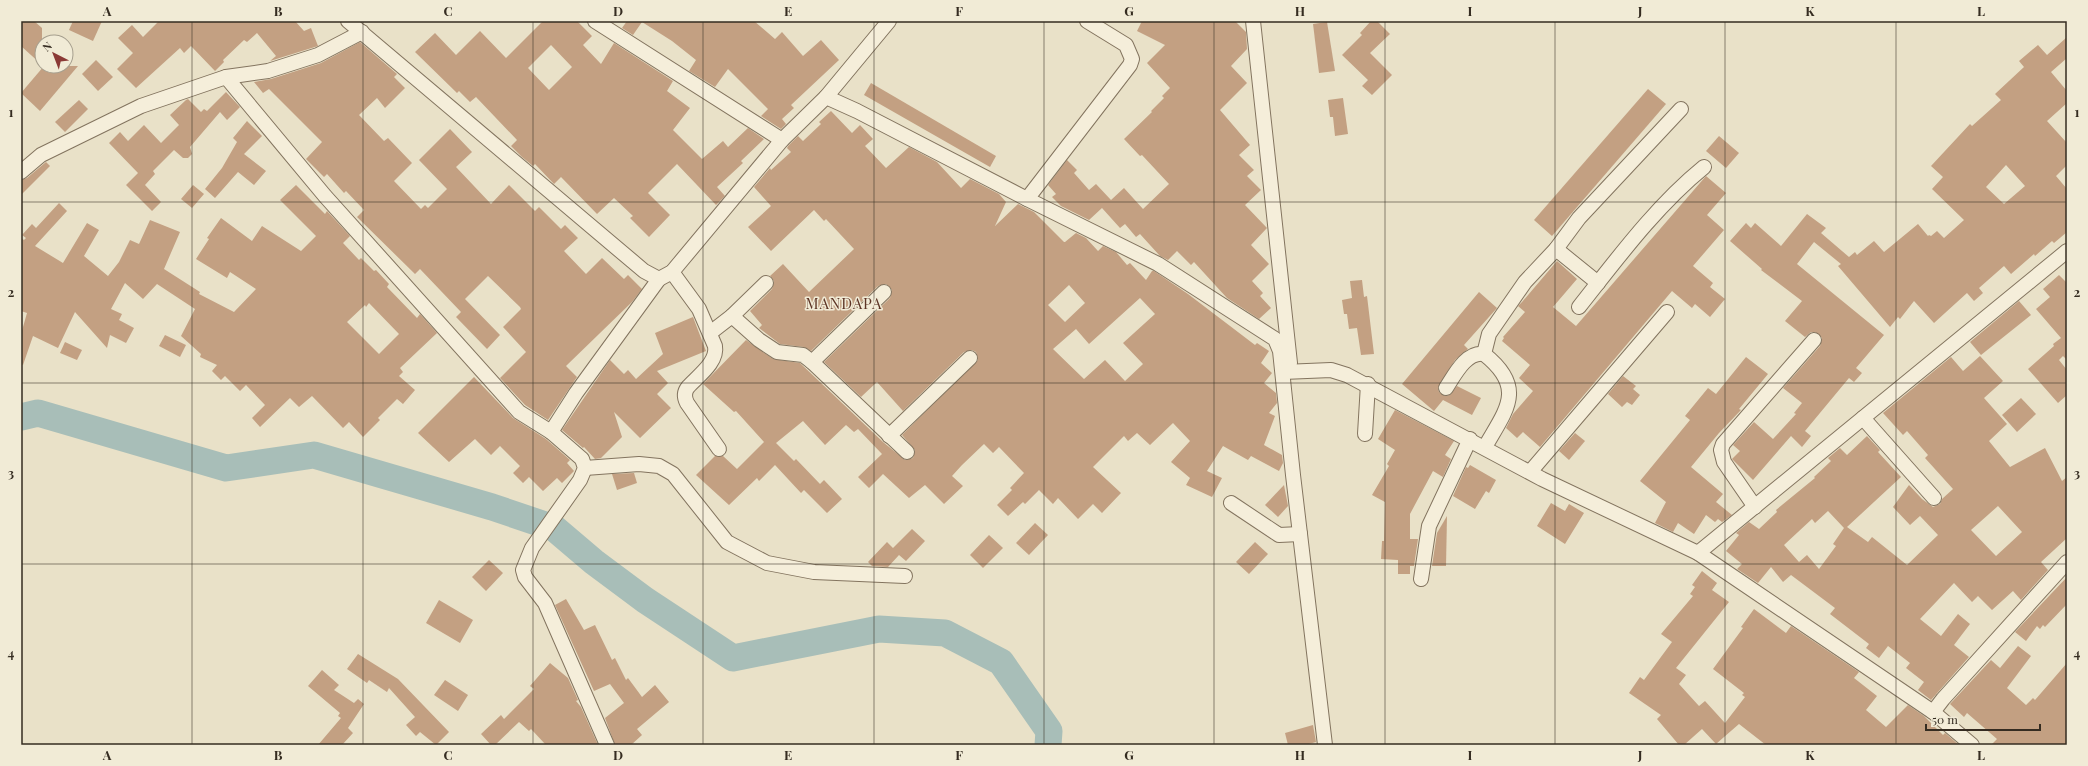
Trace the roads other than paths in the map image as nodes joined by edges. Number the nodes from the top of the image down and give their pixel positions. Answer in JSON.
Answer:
{"nodes":[{"id":1,"x":348,"y":21,"type":"edge"},
{"id":2,"x":595,"y":21,"type":"edge"},
{"id":3,"x":889,"y":21,"type":"edge"},
{"id":4,"x":1087,"y":21,"type":"edge"},
{"id":5,"x":1253,"y":21,"type":"edge"},
{"id":6,"x":362,"y":32,"type":"junction"},
{"id":7,"x":226,"y":77,"type":"junction"},
{"id":8,"x":826,"y":97,"type":"junction"},
{"id":9,"x":1681,"y":109,"type":"dead end"},
{"id":10,"x":782,"y":140,"type":"junction"},
{"id":11,"x":1704,"y":167,"type":"dead end"},
{"id":12,"x":21,"y":172,"type":"edge"},
{"id":13,"x":1027,"y":199,"type":"junction"},
{"id":14,"x":1556,"y":249,"type":"junction"},
{"id":15,"x":2067,"y":251,"type":"edge"},
{"id":16,"x":672,"y":272,"type":"junction"},
{"id":17,"x":659,"y":279,"type":"junction"},
{"id":18,"x":766,"y":283,"type":"dead end"},
{"id":19,"x":1598,"y":283,"type":"junction"},
{"id":20,"x":884,"y":292,"type":"dead end"},
{"id":21,"x":1579,"y":307,"type":"dead end"},
{"id":22,"x":1667,"y":312,"type":"dead end"},
{"id":23,"x":732,"y":316,"type":"junction"},
{"id":24,"x":710,"y":333,"type":"junction"},
{"id":25,"x":1814,"y":340,"type":"dead end"},
{"id":26,"x":1484,"y":354,"type":"junction"},
{"id":27,"x":970,"y":358,"type":"dead end"},
{"id":28,"x":812,"y":362,"type":"junction"},
{"id":29,"x":1290,"y":371,"type":"junction"},
{"id":30,"x":1368,"y":384,"type":"junction"},
{"id":31,"x":1446,"y":388,"type":"dead end"},
{"id":32,"x":1863,"y":418,"type":"junction"},
{"id":33,"x":551,"y":432,"type":"junction"},
{"id":34,"x":1365,"y":434,"type":"dead end"},
{"id":35,"x":889,"y":436,"type":"junction"},
{"id":36,"x":1470,"y":439,"type":"junction"},
{"id":37,"x":1485,"y":447,"type":"junction"},
{"id":38,"x":719,"y":449,"type":"dead end"},
{"id":39,"x":906,"y":452,"type":"dead end"},
{"id":40,"x":585,"y":468,"type":"junction"},
{"id":41,"x":1530,"y":472,"type":"junction"},
{"id":42,"x":1934,"y":498,"type":"dead end"},
{"id":43,"x":1231,"y":503,"type":"dead end"},
{"id":44,"x":1755,"y":507,"type":"junction"},
{"id":45,"x":1300,"y":534,"type":"junction"},
{"id":46,"x":1698,"y":553,"type":"junction"},
{"id":47,"x":2067,"y":562,"type":"edge"},
{"id":48,"x":905,"y":576,"type":"dead end"},
{"id":49,"x":1421,"y":579,"type":"dead end"},
{"id":50,"x":1933,"y":712,"type":"junction"},
{"id":51,"x":607,"y":745,"type":"edge"},
{"id":52,"x":1325,"y":745,"type":"edge"},
{"id":53,"x":1972,"y":745,"type":"edge"}],
"edges":[{"from":1,"to":6,"type":"street"},
{"from":2,"to":10,"type":"street"},
{"from":3,"to":8,"type":"street"},
{"from":4,"to":13,"type":"street"},
{"from":5,"to":29,"type":"street"},
{"from":6,"to":7,"type":"street"},
{"from":6,"to":17,"type":"street"},
{"from":7,"to":12,"type":"street"},
{"from":7,"to":33,"type":"street"},
{"from":8,"to":10,"type":"street"},
{"from":8,"to":13,"type":"street"},
{"from":9,"to":14,"type":"street"},
{"from":10,"to":16,"type":"street"},
{"from":11,"to":19,"type":"street"},
{"from":13,"to":29,"type":"street"},
{"from":14,"to":19,"type":"street"},
{"from":14,"to":26,"type":"street"},
{"from":15,"to":32,"type":"street"},
{"from":16,"to":17,"type":"street"},
{"from":16,"to":24,"type":"street"},
{"from":17,"to":33,"type":"street"},
{"from":18,"to":23,"type":"street"},
{"from":19,"to":21,"type":"street"},
{"from":20,"to":28,"type":"street"},
{"from":22,"to":41,"type":"street"},
{"from":23,"to":24,"type":"street"},
{"from":23,"to":28,"type":"street"},
{"from":24,"to":38,"type":"street"},
{"from":25,"to":44,"type":"street"},
{"from":26,"to":31,"type":"street"},
{"from":26,"to":37,"type":"street"},
{"from":27,"to":35,"type":"street"},
{"from":28,"to":35,"type":"street"},
{"from":29,"to":30,"type":"street"},
{"from":29,"to":45,"type":"street"},
{"from":30,"to":34,"type":"street"},
{"from":30,"to":36,"type":"street"},
{"from":32,"to":42,"type":"street"},
{"from":32,"to":44,"type":"street"},
{"from":33,"to":40,"type":"street"},
{"from":35,"to":39,"type":"street"},
{"from":36,"to":37,"type":"street"},
{"from":36,"to":49,"type":"street"},
{"from":37,"to":41,"type":"street"},
{"from":40,"to":48,"type":"street"},
{"from":40,"to":51,"type":"street"},
{"from":41,"to":46,"type":"street"},
{"from":43,"to":45,"type":"street"},
{"from":44,"to":46,"type":"street"},
{"from":45,"to":52,"type":"street"},
{"from":46,"to":50,"type":"street"},
{"from":47,"to":50,"type":"street"},
{"from":50,"to":53,"type":"street"}]}
